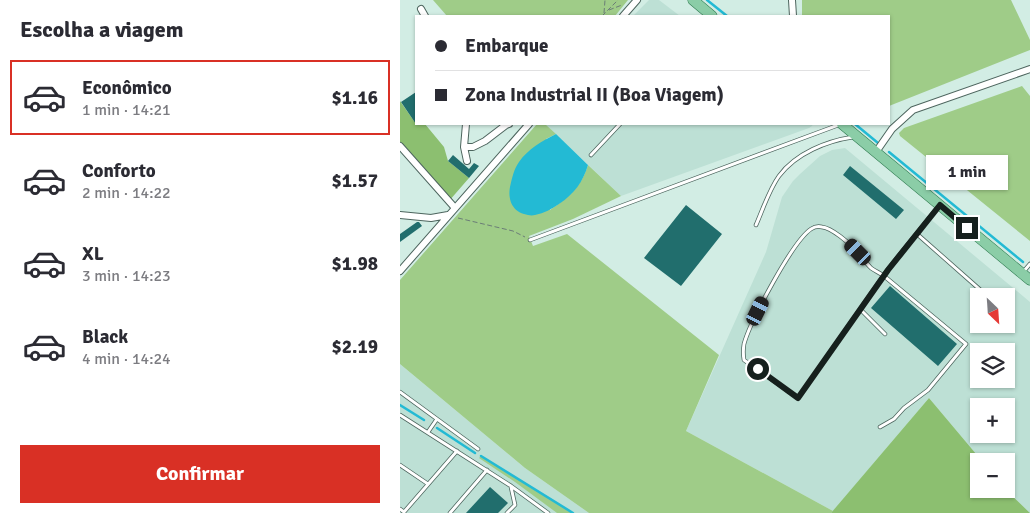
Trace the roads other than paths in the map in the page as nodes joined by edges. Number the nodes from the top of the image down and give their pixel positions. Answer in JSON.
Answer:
{"nodes":[{"id":1,"x":638,"y":0,"type":"edge"},
{"id":2,"x":693,"y":0,"type":"edge"},
{"id":3,"x":792,"y":0,"type":"edge"},
{"id":4,"x":420,"y":9,"type":"dead end"},
{"id":5,"x":424,"y":15,"type":"edge"},
{"id":6,"x":628,"y":15,"type":"edge"},
{"id":7,"x":711,"y":15,"type":"edge"},
{"id":8,"x":793,"y":15,"type":"edge"},
{"id":9,"x":1030,"y":69,"type":"edge"},
{"id":10,"x":466,"y":125,"type":"edge"},
{"id":11,"x":505,"y":125,"type":"edge"},
{"id":12,"x":528,"y":125,"type":"edge"},
{"id":13,"x":619,"y":125,"type":"edge"},
{"id":14,"x":839,"y":125,"type":"edge"},
{"id":15,"x":843,"y":125,"type":"edge"},
{"id":16,"x":857,"y":136,"type":"junction"},
{"id":17,"x":400,"y":146,"type":"edge"},
{"id":18,"x":464,"y":147,"type":"junction"},
{"id":19,"x":876,"y":152,"type":"junction"},
{"id":20,"x":591,"y":155,"type":"dead end"},
{"id":21,"x":467,"y":161,"type":"dead end"},
{"id":22,"x":940,"y":205,"type":"junction"},
{"id":23,"x":455,"y":208,"type":"junction"},
{"id":24,"x":400,"y":215,"type":"edge"},
{"id":25,"x":448,"y":216,"type":"junction"},
{"id":26,"x":756,"y":225,"type":"dead end"},
{"id":27,"x":917,"y":234,"type":"junction"},
{"id":28,"x":530,"y":240,"type":"road end"},
{"id":29,"x":1030,"y":264,"type":"edge"},
{"id":30,"x":400,"y":271,"type":"edge"},
{"id":31,"x":884,"y":276,"type":"junction"},
{"id":32,"x":1026,"y":277,"type":"edge"},
{"id":33,"x":978,"y":288,"type":"edge"},
{"id":34,"x":860,"y":309,"type":"junction"},
{"id":35,"x":885,"y":334,"type":"dead end"},
{"id":36,"x":400,"y":392,"type":"edge"},
{"id":37,"x":400,"y":415,"type":"edge"},
{"id":38,"x":437,"y":419,"type":"junction"},
{"id":39,"x":880,"y":427,"type":"dead end"},
{"id":40,"x":428,"y":432,"type":"junction"},
{"id":41,"x":478,"y":449,"type":"dead end"},
{"id":42,"x":457,"y":451,"type":"junction"},
{"id":43,"x":400,"y":466,"type":"edge"},
{"id":44,"x":487,"y":470,"type":"junction"},
{"id":45,"x":428,"y":484,"type":"junction"},
{"id":46,"x":511,"y":486,"type":"junction"},
{"id":47,"x":400,"y":509,"type":"edge"},
{"id":48,"x":450,"y":513,"type":"edge"},
{"id":49,"x":507,"y":513,"type":"edge"},
{"id":50,"x":548,"y":513,"type":"edge"}],
"edges":[{"from":1,"to":6,"type":"street"},
{"from":2,"to":7,"type":"main road"},
{"from":3,"to":8,"type":"street"},
{"from":4,"to":5,"type":"street"},
{"from":9,"to":19,"type":"street"},
{"from":10,"to":18,"type":"street"},
{"from":11,"to":18,"type":"street"},
{"from":12,"to":23,"type":"street"},
{"from":13,"to":20,"type":"lane"},
{"from":14,"to":28,"type":"lane"},
{"from":15,"to":16,"type":"main road"},
{"from":16,"to":19,"type":"main road"},
{"from":16,"to":26,"type":"lane"},
{"from":17,"to":23,"type":"street"},
{"from":18,"to":21,"type":"street"},
{"from":19,"to":22,"type":"main road"},
{"from":22,"to":27,"type":"lane"},
{"from":22,"to":32,"type":"main road"},
{"from":23,"to":25,"type":"street"},
{"from":24,"to":25,"type":"street"},
{"from":25,"to":30,"type":"street"},
{"from":27,"to":31,"type":"lane"},
{"from":27,"to":33,"type":"lane"},
{"from":29,"to":32,"type":"lane"},
{"from":31,"to":34,"type":"lane"},
{"from":31,"to":34,"type":"lane"},
{"from":31,"to":39,"type":"lane"},
{"from":34,"to":35,"type":"lane"},
{"from":36,"to":38,"type":"lane"},
{"from":37,"to":40,"type":"lane"},
{"from":38,"to":40,"type":"lane"},
{"from":38,"to":41,"type":"lane"},
{"from":40,"to":42,"type":"lane"},
{"from":42,"to":44,"type":"lane"},
{"from":42,"to":45,"type":"lane"},
{"from":43,"to":45,"type":"lane"},
{"from":44,"to":46,"type":"lane"},
{"from":44,"to":48,"type":"lane"},
{"from":45,"to":47,"type":"lane"},
{"from":46,"to":49,"type":"lane"},
{"from":46,"to":50,"type":"lane"}]}
